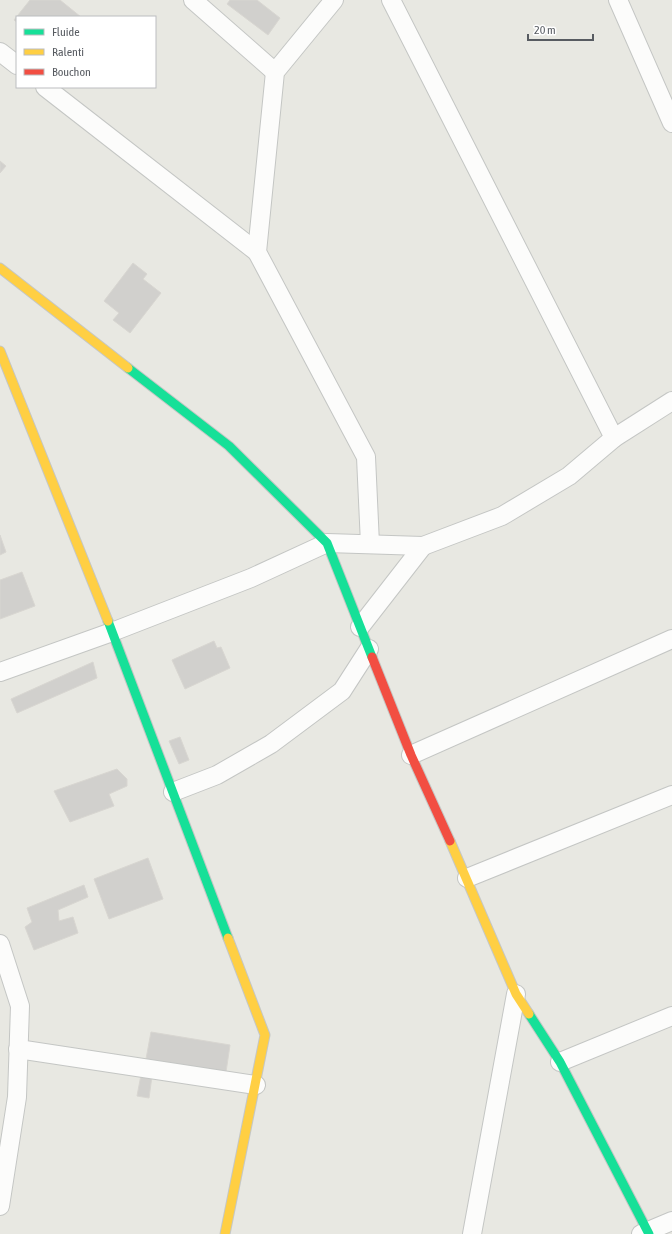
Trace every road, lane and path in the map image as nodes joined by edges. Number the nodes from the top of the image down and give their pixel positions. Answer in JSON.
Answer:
{"nodes":[{"id":1,"x":193,"y":0,"type":"edge"},
{"id":2,"x":334,"y":0,"type":"edge"},
{"id":3,"x":391,"y":0,"type":"edge"},
{"id":4,"x":618,"y":0,"type":"edge"},
{"id":5,"x":0,"y":52,"type":"edge"},
{"id":6,"x":16,"y":64,"type":"edge"},
{"id":7,"x":275,"y":72,"type":"junction"},
{"id":8,"x":47,"y":88,"type":"edge"},
{"id":9,"x":672,"y":123,"type":"edge"},
{"id":10,"x":257,"y":252,"type":"junction"},
{"id":11,"x":0,"y":268,"type":"edge"},
{"id":12,"x":0,"y":351,"type":"edge"},
{"id":13,"x":672,"y":402,"type":"edge"},
{"id":14,"x":614,"y":438,"type":"junction"},
{"id":15,"x":327,"y":543,"type":"junction"},
{"id":16,"x":370,"y":544,"type":"junction"},
{"id":17,"x":423,"y":546,"type":"junction"},
{"id":18,"x":360,"y":627,"type":"junction"},
{"id":19,"x":112,"y":632,"type":"junction"},
{"id":20,"x":672,"y":639,"type":"edge"},
{"id":21,"x":369,"y":649,"type":"junction"},
{"id":22,"x":0,"y":672,"type":"edge"},
{"id":23,"x":411,"y":754,"type":"junction"},
{"id":24,"x":173,"y":792,"type":"junction"},
{"id":25,"x":672,"y":795,"type":"edge"},
{"id":26,"x":467,"y":878,"type":"junction"},
{"id":27,"x":0,"y":944,"type":"edge"},
{"id":28,"x":516,"y":994,"type":"junction"},
{"id":29,"x":672,"y":1016,"type":"edge"},
{"id":30,"x":18,"y":1049,"type":"junction"},
{"id":31,"x":560,"y":1062,"type":"junction"},
{"id":32,"x":256,"y":1085,"type":"junction"},
{"id":33,"x":7,"y":1115,"type":"edge"},
{"id":34,"x":0,"y":1206,"type":"edge"},
{"id":35,"x":672,"y":1221,"type":"edge"},
{"id":36,"x":646,"y":1233,"type":"edge"},
{"id":37,"x":225,"y":1234,"type":"edge"},
{"id":38,"x":472,"y":1234,"type":"edge"}],
"edges":[{"from":1,"to":7,"type":"street"},
{"from":2,"to":7,"type":"street"},
{"from":3,"to":14,"type":"street"},
{"from":4,"to":9,"type":"street"},
{"from":5,"to":6,"type":"street"},
{"from":7,"to":10,"type":"street"},
{"from":8,"to":10,"type":"street"},
{"from":10,"to":16,"type":"street"},
{"from":11,"to":15,"type":"street"},
{"from":12,"to":19,"type":"street"},
{"from":13,"to":14,"type":"street"},
{"from":14,"to":17,"type":"street"},
{"from":15,"to":16,"type":"street"},
{"from":15,"to":18,"type":"street"},
{"from":15,"to":19,"type":"street"},
{"from":16,"to":17,"type":"street"},
{"from":17,"to":18,"type":"street"},
{"from":18,"to":21,"type":"street"},
{"from":19,"to":22,"type":"street"},
{"from":19,"to":24,"type":"street"},
{"from":20,"to":23,"type":"street"},
{"from":21,"to":23,"type":"street"},
{"from":21,"to":24,"type":"street"},
{"from":23,"to":26,"type":"street"},
{"from":24,"to":32,"type":"street"},
{"from":25,"to":26,"type":"street"},
{"from":26,"to":28,"type":"street"},
{"from":27,"to":30,"type":"street"},
{"from":28,"to":31,"type":"street"},
{"from":28,"to":38,"type":"street"},
{"from":29,"to":31,"type":"street"},
{"from":30,"to":32,"type":"street"},
{"from":30,"to":33,"type":"street"},
{"from":31,"to":36,"type":"street"},
{"from":32,"to":37,"type":"street"},
{"from":33,"to":34,"type":"street"},
{"from":35,"to":36,"type":"street"}]}
